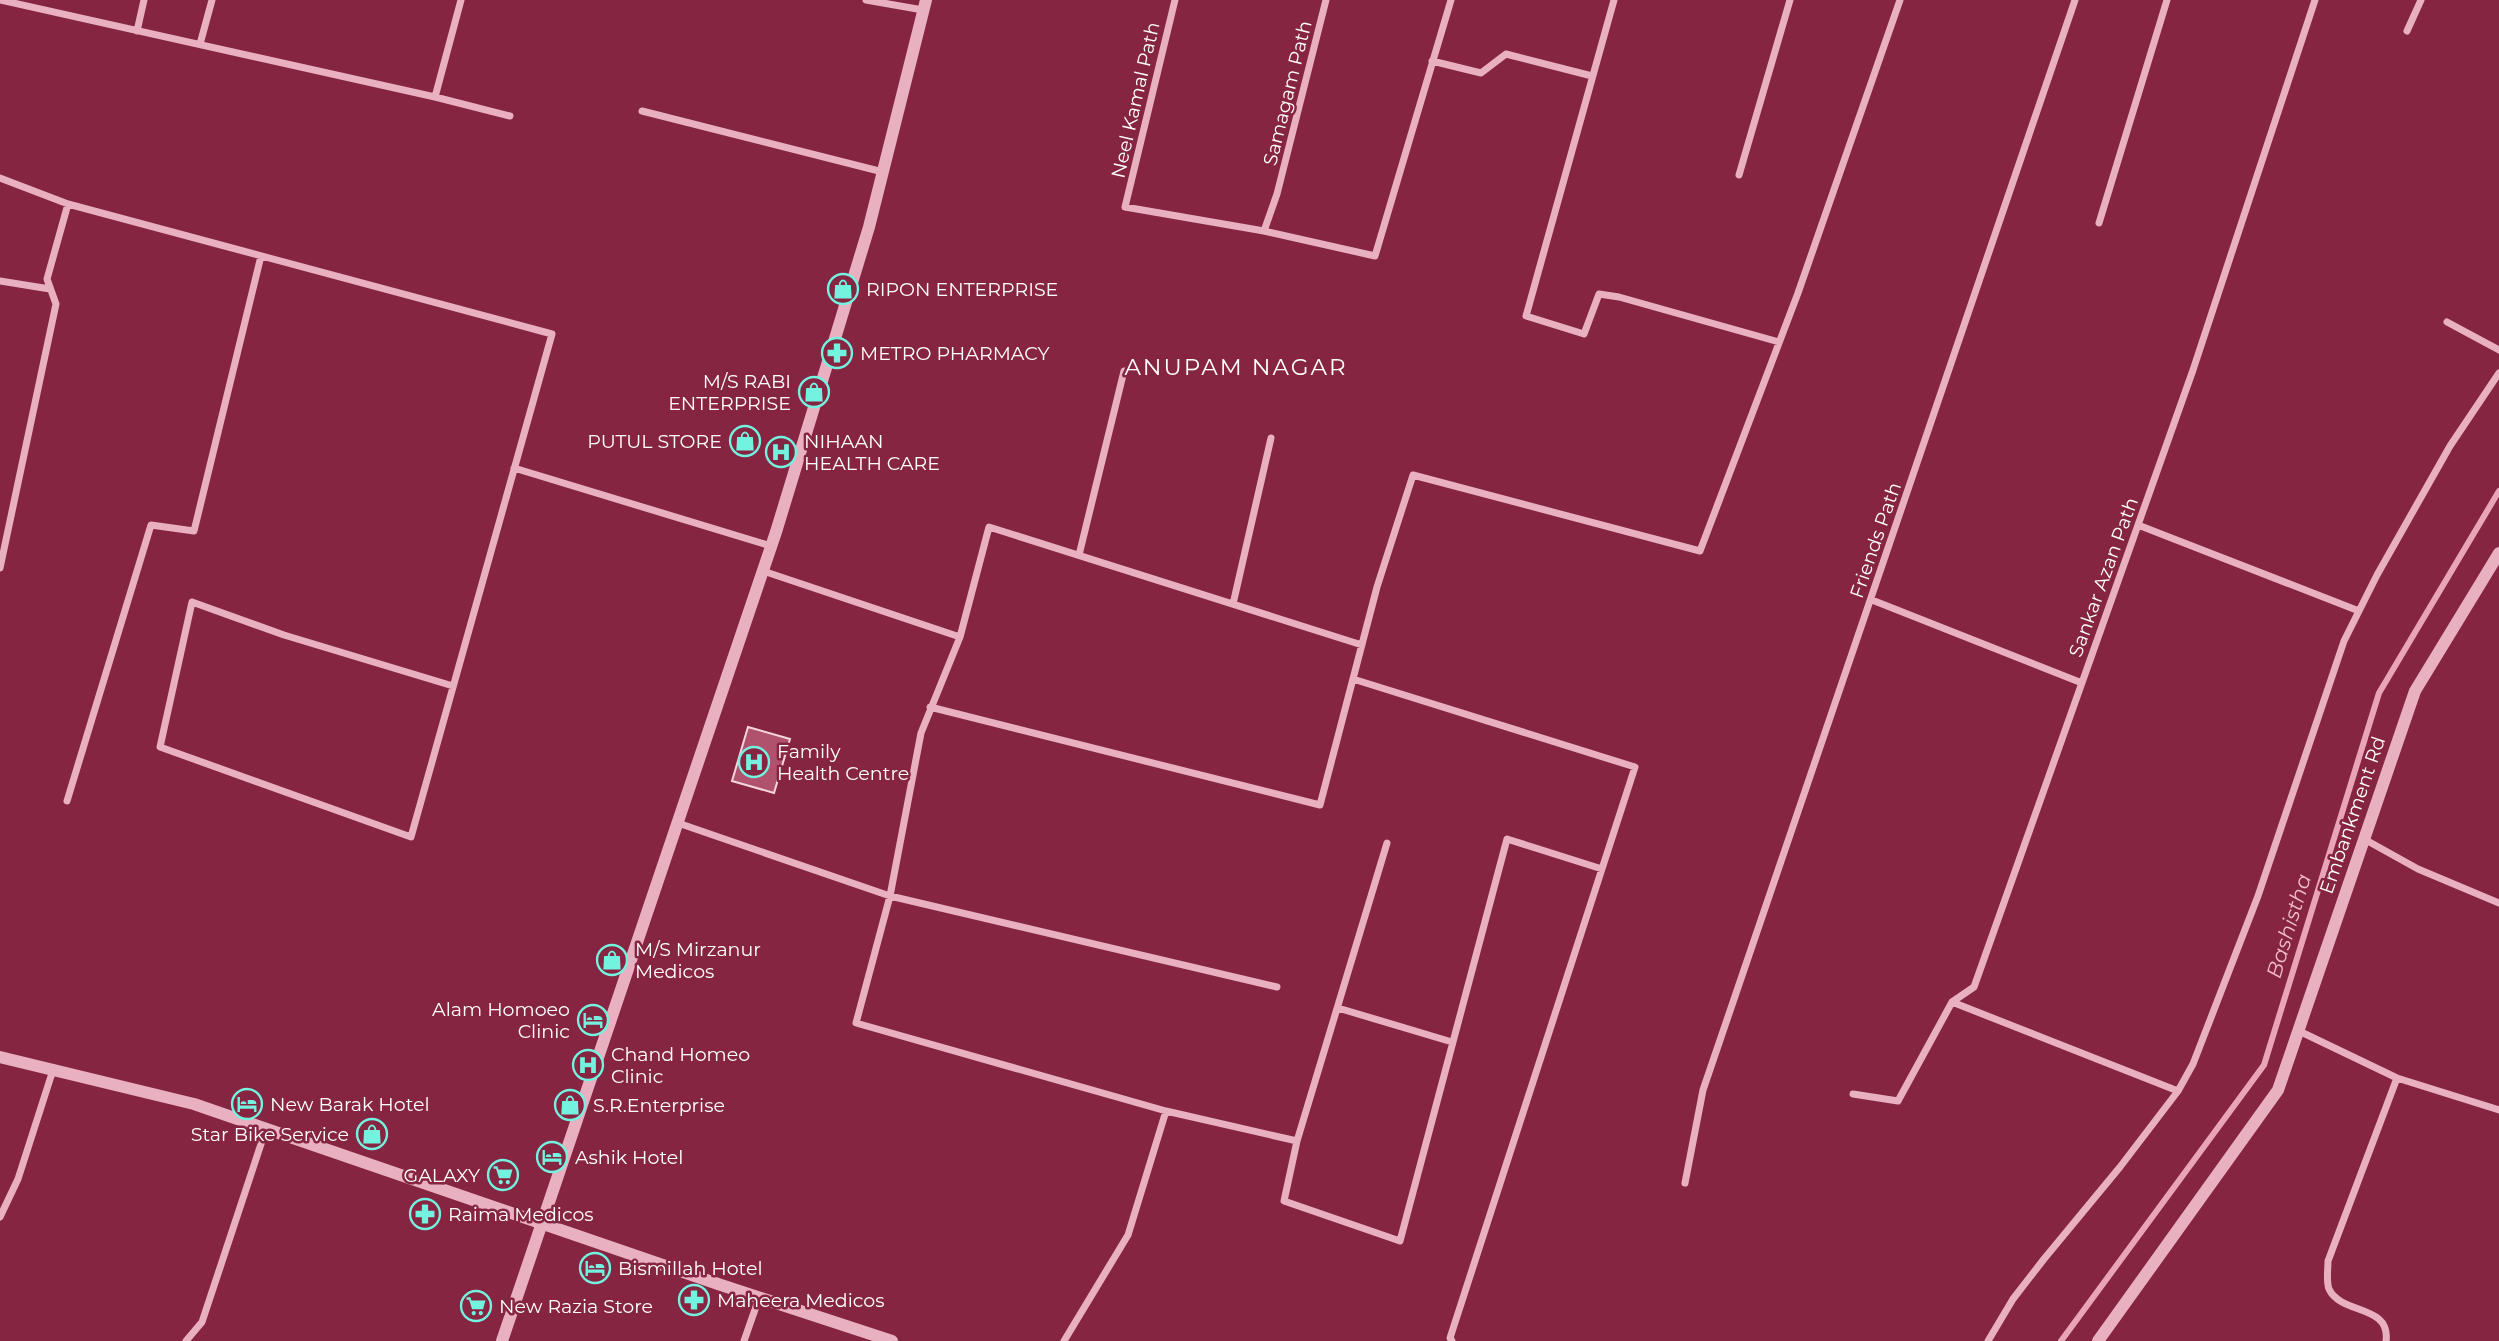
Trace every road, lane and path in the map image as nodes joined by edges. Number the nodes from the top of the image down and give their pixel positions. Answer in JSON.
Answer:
{"nodes":[{"id":1,"x":1,"y":0,"type":"edge"},
{"id":2,"x":145,"y":0,"type":"edge"},
{"id":3,"x":212,"y":0,"type":"edge"},
{"id":4,"x":461,"y":0,"type":"edge"},
{"id":5,"x":866,"y":0,"type":"edge"},
{"id":6,"x":1175,"y":0,"type":"edge"},
{"id":7,"x":1326,"y":0,"type":"edge"},
{"id":8,"x":1451,"y":0,"type":"edge"},
{"id":9,"x":1614,"y":0,"type":"edge"},
{"id":10,"x":1790,"y":0,"type":"edge"},
{"id":11,"x":1900,"y":0,"type":"edge"},
{"id":12,"x":2076,"y":0,"type":"edge"},
{"id":13,"x":2167,"y":0,"type":"edge"},
{"id":14,"x":2315,"y":0,"type":"edge"},
{"id":15,"x":2421,"y":0,"type":"edge"},
{"id":16,"x":925,"y":5,"type":"edge"},
{"id":17,"x":137,"y":31,"type":"junction"},
{"id":18,"x":2407,"y":31,"type":"dead end"},
{"id":19,"x":200,"y":44,"type":"junction"},
{"id":20,"x":1433,"y":61,"type":"junction"},
{"id":21,"x":1592,"y":76,"type":"junction"},
{"id":22,"x":435,"y":97,"type":"junction"},
{"id":23,"x":642,"y":111,"type":"dead end"},
{"id":24,"x":510,"y":116,"type":"dead end"},
{"id":25,"x":883,"y":172,"type":"junction"},
{"id":26,"x":1739,"y":175,"type":"dead end"},
{"id":27,"x":0,"y":178,"type":"edge"},
{"id":28,"x":68,"y":204,"type":"junction"},
{"id":29,"x":2099,"y":223,"type":"dead end"},
{"id":30,"x":1264,"y":231,"type":"junction"},
{"id":31,"x":261,"y":256,"type":"junction"},
{"id":32,"x":0,"y":281,"type":"edge"},
{"id":33,"x":50,"y":289,"type":"junction"},
{"id":34,"x":2447,"y":322,"type":"dead end"},
{"id":35,"x":1779,"y":342,"type":"junction"},
{"id":36,"x":2499,"y":350,"type":"edge"},
{"id":37,"x":1124,"y":371,"type":"dead end"},
{"id":38,"x":2499,"y":373,"type":"edge"},
{"id":39,"x":1271,"y":438,"type":"dead end"},
{"id":40,"x":514,"y":468,"type":"junction"},
{"id":41,"x":2138,"y":525,"type":"junction"},
{"id":42,"x":771,"y":546,"type":"junction"},
{"id":43,"x":2499,"y":553,"type":"edge"},
{"id":44,"x":1079,"y":555,"type":"junction"},
{"id":45,"x":0,"y":568,"type":"edge"},
{"id":46,"x":763,"y":571,"type":"junction"},
{"id":47,"x":1871,"y":600,"type":"junction"},
{"id":48,"x":1233,"y":604,"type":"junction"},
{"id":49,"x":2359,"y":611,"type":"junction"},
{"id":50,"x":960,"y":637,"type":"junction"},
{"id":51,"x":1362,"y":645,"type":"junction"},
{"id":52,"x":1353,"y":679,"type":"junction"},
{"id":53,"x":2082,"y":683,"type":"junction"},
{"id":54,"x":453,"y":686,"type":"junction"},
{"id":55,"x":930,"y":707,"type":"junction"},
{"id":56,"x":68,"y":801,"type":"dead end"},
{"id":57,"x":678,"y":823,"type":"junction"},
{"id":58,"x":2364,"y":839,"type":"junction"},
{"id":59,"x":1387,"y":842,"type":"dead end"},
{"id":60,"x":1602,"y":869,"type":"junction"},
{"id":61,"x":890,"y":896,"type":"junction"},
{"id":62,"x":2499,"y":903,"type":"edge"},
{"id":63,"x":1277,"y":987,"type":"dead end"},
{"id":64,"x":1952,"y":1002,"type":"junction"},
{"id":65,"x":1338,"y":1009,"type":"junction"},
{"id":66,"x":2299,"y":1031,"type":"junction"},
{"id":67,"x":1452,"y":1042,"type":"junction"},
{"id":68,"x":0,"y":1057,"type":"edge"},
{"id":69,"x":53,"y":1070,"type":"junction"},
{"id":70,"x":2397,"y":1078,"type":"junction"},
{"id":71,"x":2178,"y":1091,"type":"junction"},
{"id":72,"x":1853,"y":1094,"type":"dead end"},
{"id":73,"x":2499,"y":1110,"type":"edge"},
{"id":74,"x":1166,"y":1111,"type":"junction"},
{"id":75,"x":266,"y":1129,"type":"junction"},
{"id":76,"x":1297,"y":1141,"type":"junction"},
{"id":77,"x":1685,"y":1183,"type":"dead end"},
{"id":78,"x":0,"y":1217,"type":"edge"},
{"id":79,"x":542,"y":1224,"type":"junction"},
{"id":80,"x":759,"y":1298,"type":"junction"},
{"id":81,"x":187,"y":1341,"type":"edge"},
{"id":82,"x":502,"y":1341,"type":"edge"},
{"id":83,"x":744,"y":1341,"type":"edge"},
{"id":84,"x":892,"y":1341,"type":"edge"},
{"id":85,"x":1064,"y":1341,"type":"edge"},
{"id":86,"x":1452,"y":1341,"type":"edge"},
{"id":87,"x":1988,"y":1341,"type":"edge"},
{"id":88,"x":2098,"y":1341,"type":"edge"},
{"id":89,"x":2386,"y":1341,"type":"edge"}],
"edges":[{"from":1,"to":17,"type":"street"},
{"from":2,"to":17,"type":"street"},
{"from":3,"to":19,"type":"street"},
{"from":4,"to":22,"type":"street"},
{"from":5,"to":16,"type":"street"},
{"from":6,"to":30,"type":"street","name":"Neel Kamal Path"},
{"from":7,"to":30,"type":"street","name":"Samagam Path"},
{"from":8,"to":20,"type":"street"},
{"from":9,"to":21,"type":"street"},
{"from":10,"to":26,"type":"street"},
{"from":11,"to":35,"type":"street"},
{"from":12,"to":47,"type":"street","name":"Friends Path"},
{"from":13,"to":29,"type":"street"},
{"from":14,"to":41,"type":"street","name":"Sankar Azan Path"},
{"from":15,"to":18,"type":"street"},
{"from":16,"to":25,"type":"street"},
{"from":17,"to":19,"type":"street"},
{"from":19,"to":22,"type":"street"},
{"from":20,"to":21,"type":"street"},
{"from":20,"to":30,"type":"street"},
{"from":21,"to":35,"type":"street"},
{"from":22,"to":24,"type":"street"},
{"from":23,"to":25,"type":"street"},
{"from":25,"to":42,"type":"street"},
{"from":27,"to":28,"type":"street"},
{"from":28,"to":31,"type":"street"},
{"from":28,"to":33,"type":"street"},
{"from":31,"to":40,"type":"street"},
{"from":31,"to":56,"type":"street"},
{"from":32,"to":33,"type":"street"},
{"from":33,"to":45,"type":"street"},
{"from":34,"to":36,"type":"street"},
{"from":35,"to":51,"type":"street"},
{"from":37,"to":44,"type":"street"},
{"from":38,"to":49,"type":"street"},
{"from":39,"to":48,"type":"street"},
{"from":40,"to":42,"type":"street"},
{"from":40,"to":54,"type":"street"},
{"from":41,"to":49,"type":"street"},
{"from":41,"to":53,"type":"street","name":"Sankar Azan Path"},
{"from":42,"to":46,"type":"street"},
{"from":43,"to":58,"type":"street","name":"Embankment Rd"},
{"from":44,"to":48,"type":"street"},
{"from":44,"to":50,"type":"street"},
{"from":46,"to":50,"type":"street"},
{"from":46,"to":57,"type":"street"},
{"from":47,"to":53,"type":"street"},
{"from":47,"to":77,"type":"street","name":"Friends Path"},
{"from":48,"to":51,"type":"street"},
{"from":49,"to":71,"type":"street"},
{"from":50,"to":55,"type":"street"},
{"from":51,"to":52,"type":"street"},
{"from":52,"to":55,"type":"street"},
{"from":52,"to":60,"type":"street"},
{"from":53,"to":64,"type":"street","name":"Sankar Azan Path"},
{"from":54,"to":54,"type":"street"},
{"from":55,"to":61,"type":"street"},
{"from":57,"to":61,"type":"street"},
{"from":57,"to":79,"type":"street"},
{"from":58,"to":62,"type":"street"},
{"from":58,"to":66,"type":"street","name":"Embankment Rd"},
{"from":59,"to":65,"type":"street"},
{"from":60,"to":67,"type":"street"},
{"from":60,"to":86,"type":"street"},
{"from":61,"to":63,"type":"street"},
{"from":61,"to":74,"type":"street"},
{"from":64,"to":71,"type":"street"},
{"from":64,"to":72,"type":"street","name":"Sankar Azan Path"},
{"from":65,"to":67,"type":"street"},
{"from":65,"to":76,"type":"street"},
{"from":66,"to":70,"type":"street"},
{"from":66,"to":88,"type":"street","name":"Embankment Rd"},
{"from":67,"to":76,"type":"street"},
{"from":68,"to":69,"type":"street"},
{"from":69,"to":75,"type":"street"},
{"from":69,"to":78,"type":"street"},
{"from":70,"to":73,"type":"street"},
{"from":70,"to":89,"type":"street"},
{"from":71,"to":87,"type":"street"},
{"from":74,"to":76,"type":"street"},
{"from":74,"to":85,"type":"street"},
{"from":75,"to":79,"type":"street"},
{"from":75,"to":81,"type":"street"},
{"from":79,"to":80,"type":"street"},
{"from":79,"to":82,"type":"street"},
{"from":80,"to":83,"type":"street"},
{"from":80,"to":84,"type":"street"}]}
